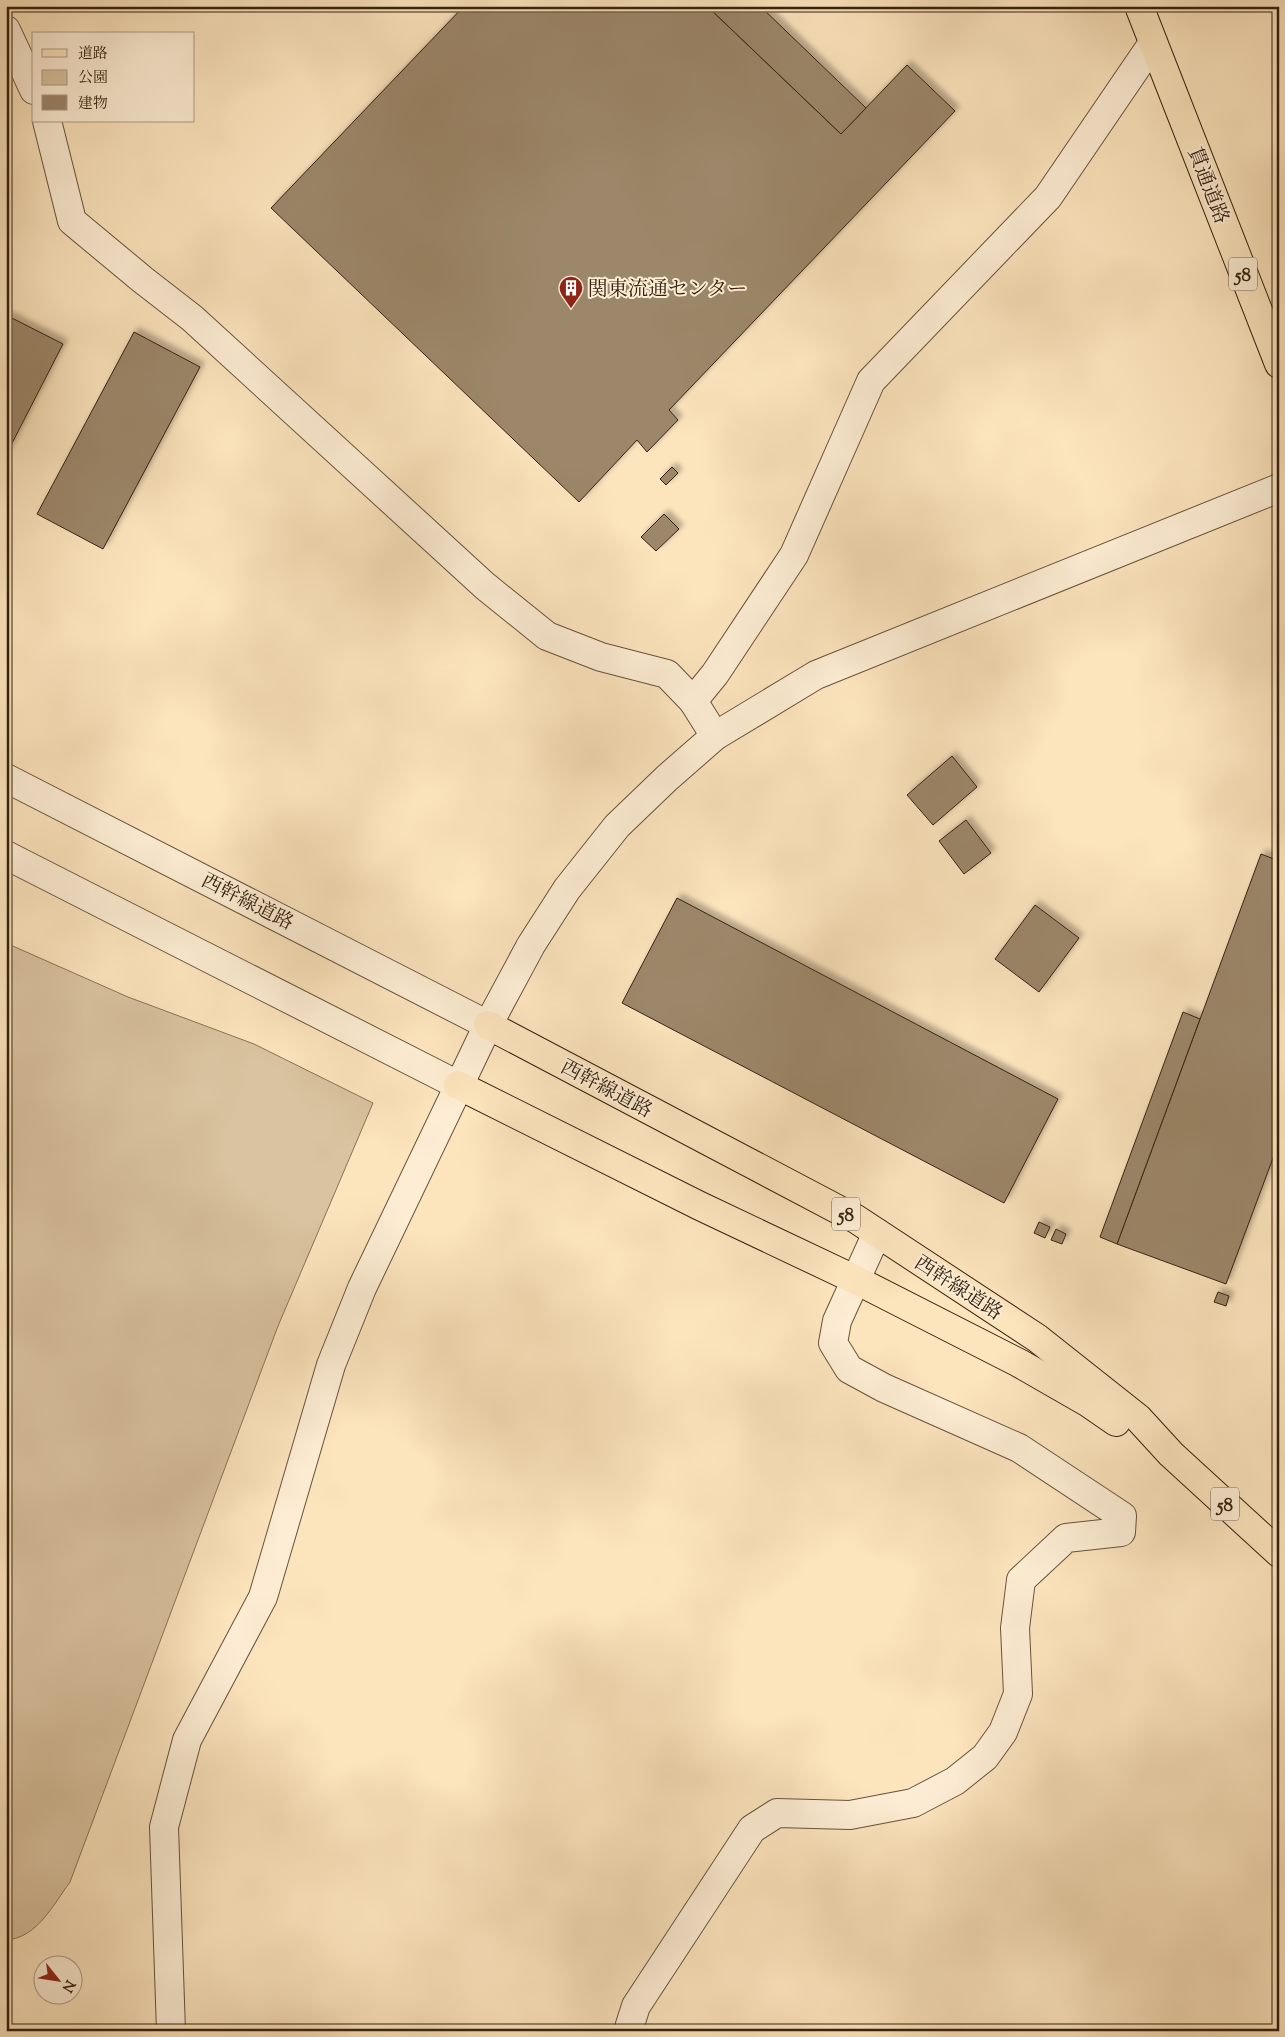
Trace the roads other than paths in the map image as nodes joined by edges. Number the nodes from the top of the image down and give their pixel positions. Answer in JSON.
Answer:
{"nodes":[{"id":1,"x":1139,"y":6,"type":"edge"},
{"id":2,"x":6,"y":30,"type":"edge"},
{"id":3,"x":1153,"y":43,"type":"junction"},
{"id":4,"x":32,"y":86,"type":"edge"},
{"id":5,"x":48,"y":122,"type":"edge"},
{"id":6,"x":1279,"y":364,"type":"edge"},
{"id":7,"x":1279,"y":488,"type":"edge"},
{"id":8,"x":693,"y":701,"type":"junction"},
{"id":9,"x":715,"y":736,"type":"junction"},
{"id":10,"x":6,"y":778,"type":"edge"},
{"id":11,"x":6,"y":855,"type":"edge"},
{"id":12,"x":488,"y":1025,"type":"junction"},
{"id":13,"x":458,"y":1085,"type":"junction"},
{"id":14,"x":877,"y":1233,"type":"junction"},
{"id":15,"x":854,"y":1279,"type":"junction"},
{"id":16,"x":1171,"y":1454,"type":"junction"},
{"id":17,"x":1279,"y":1553,"type":"edge"},
{"id":18,"x":171,"y":2031,"type":"edge"},
{"id":19,"x":628,"y":2031,"type":"edge"}],
"edges":[{"from":1,"to":3,"type":"main road","name":"貫通道路","number":"58"},
{"from":2,"to":4,"type":"street"},
{"from":3,"to":6,"type":"main road","name":"貫通道路","number":"58"},
{"from":3,"to":8,"type":"street"},
{"from":5,"to":8,"type":"street"},
{"from":7,"to":9,"type":"street"},
{"from":8,"to":9,"type":"street"},
{"from":9,"to":12,"type":"street"},
{"from":10,"to":12,"type":"street","name":"西幹線道路"},
{"from":11,"to":13,"type":"street","name":"西幹線道路"},
{"from":12,"to":13,"type":"street"},
{"from":12,"to":14,"type":"main road","name":"西幹線道路","number":"58"},
{"from":13,"to":15,"type":"main road","name":"西幹線道路","number":"58"},
{"from":13,"to":18,"type":"street"},
{"from":14,"to":15,"type":"street"},
{"from":14,"to":16,"type":"main road","name":"西幹線道路","number":"58"},
{"from":15,"to":16,"type":"main road","name":"西幹線道路","number":"58"},
{"from":15,"to":19,"type":"street"},
{"from":16,"to":17,"type":"main road","name":"西幹線道路","number":"58"}]}
